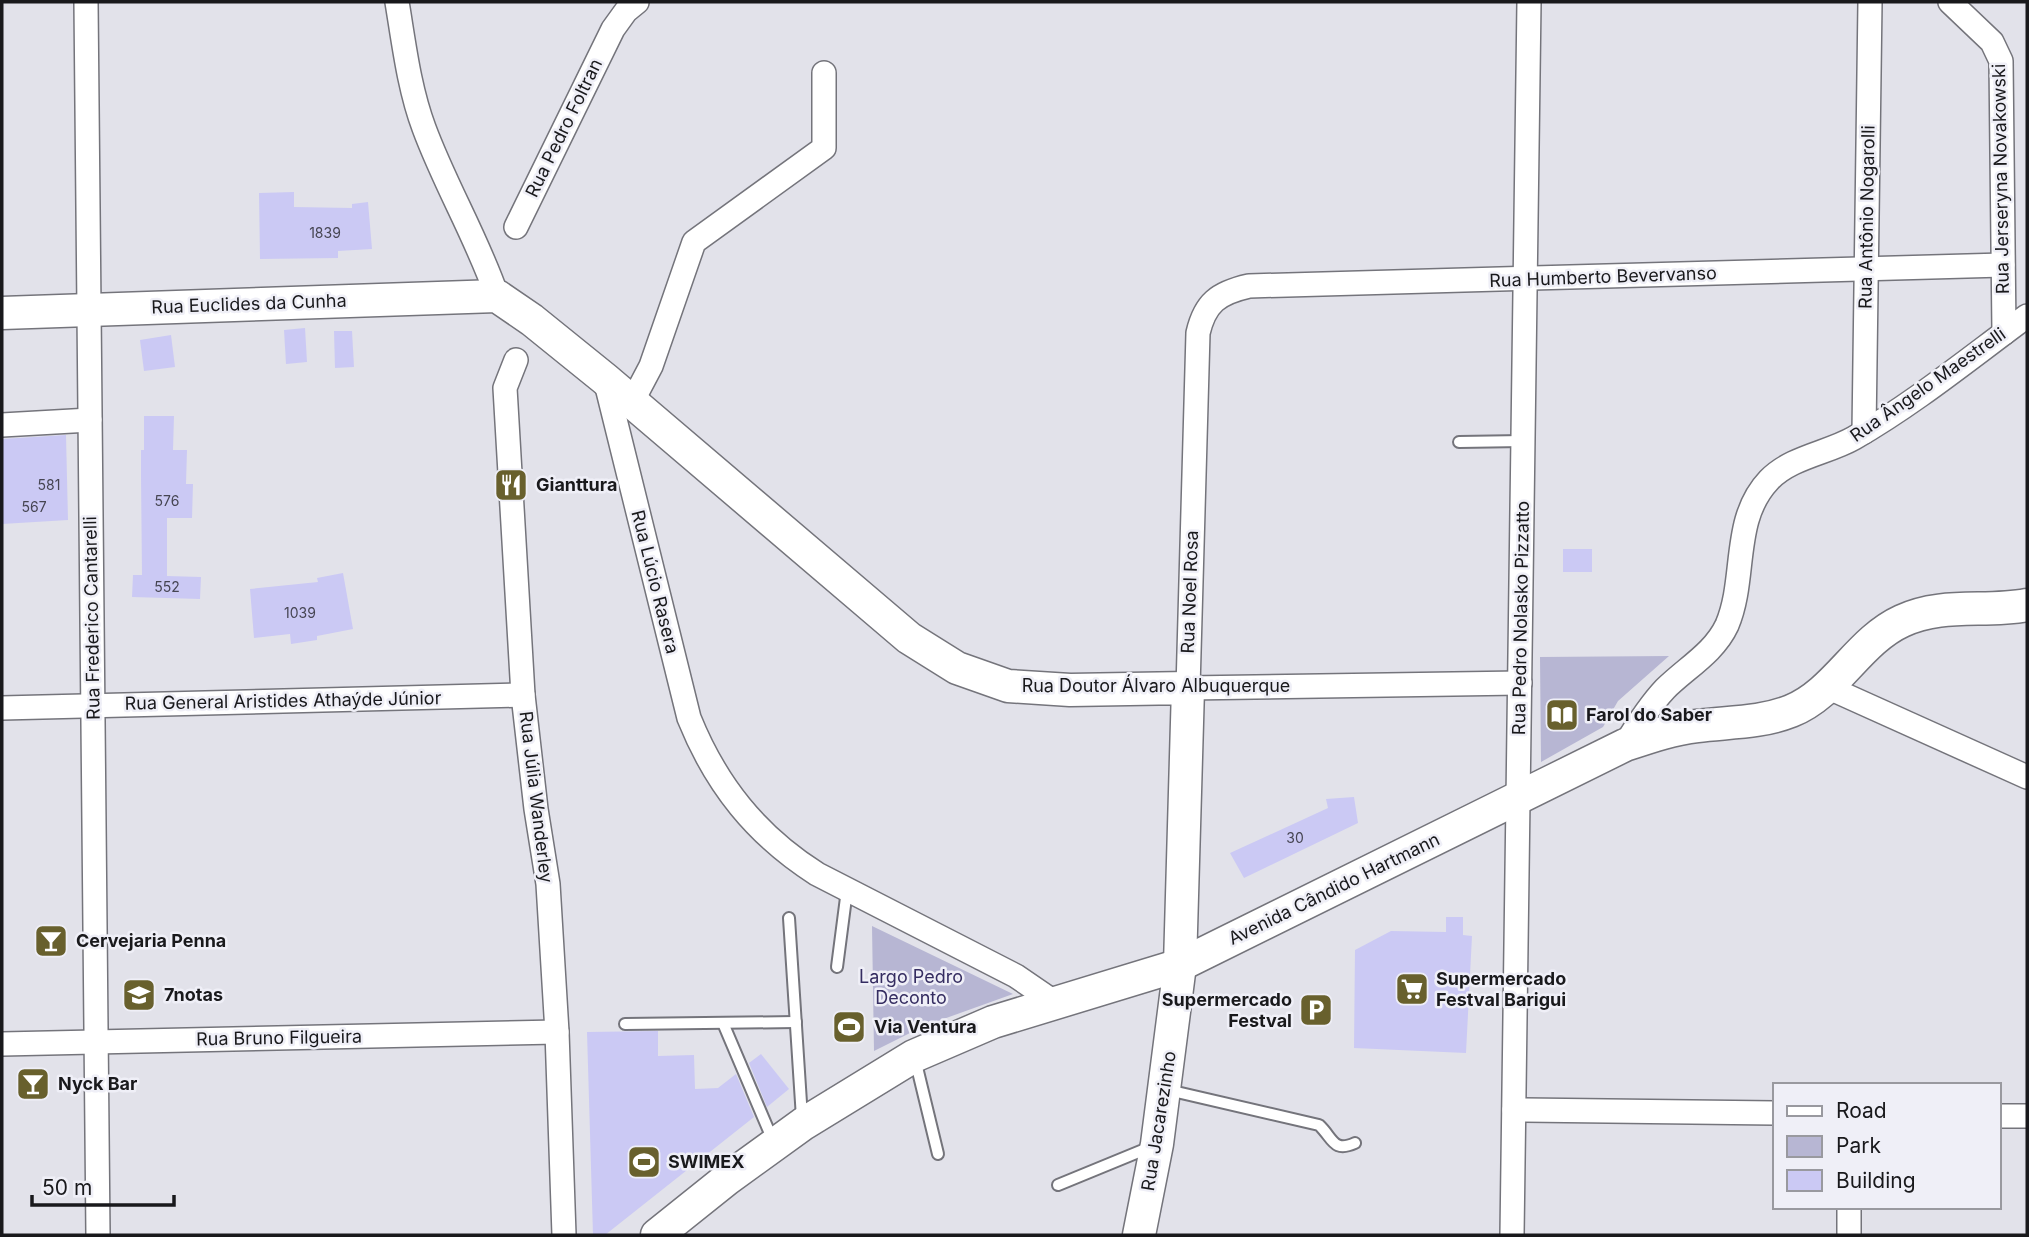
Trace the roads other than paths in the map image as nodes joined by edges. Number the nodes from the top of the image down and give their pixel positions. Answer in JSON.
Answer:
{"nodes":[{"id":1,"x":86,"y":2,"type":"edge"},
{"id":2,"x":397,"y":2,"type":"edge"},
{"id":3,"x":637,"y":2,"type":"edge"},
{"id":4,"x":1530,"y":2,"type":"edge"},
{"id":5,"x":1870,"y":2,"type":"edge"},
{"id":6,"x":1950,"y":2,"type":"edge"},
{"id":7,"x":824,"y":73,"type":"dead end"},
{"id":8,"x":516,"y":228,"type":"dead end"},
{"id":9,"x":2003,"y":265,"type":"junction"},
{"id":10,"x":1866,"y":269,"type":"junction"},
{"id":11,"x":1526,"y":279,"type":"junction"},
{"id":12,"x":496,"y":296,"type":"junction"},
{"id":13,"x":1208,"y":306,"type":"joint"},
{"id":14,"x":89,"y":310,"type":"junction"},
{"id":15,"x":2,"y":313,"type":"edge"},
{"id":16,"x":2027,"y":316,"type":"edge"},
{"id":17,"x":2004,"y":332,"type":"junction"},
{"id":18,"x":516,"y":360,"type":"dead end"},
{"id":19,"x":605,"y":379,"type":"junction"},
{"id":20,"x":632,"y":402,"type":"junction"},
{"id":21,"x":90,"y":420,"type":"junction"},
{"id":22,"x":2,"y":425,"type":"edge"},
{"id":23,"x":1864,"y":432,"type":"junction"},
{"id":24,"x":1524,"y":441,"type":"junction"},
{"id":25,"x":1459,"y":442,"type":"dead end"},
{"id":26,"x":2027,"y":605,"type":"edge"},
{"id":27,"x":1520,"y":682,"type":"junction"},
{"id":28,"x":1827,"y":687,"type":"junction"},
{"id":29,"x":1188,"y":688,"type":"junction"},
{"id":30,"x":523,"y":695,"type":"junction"},
{"id":31,"x":93,"y":706,"type":"junction"},
{"id":32,"x":2,"y":708,"type":"edge"},
{"id":33,"x":1625,"y":746,"type":"junction"},
{"id":34,"x":2027,"y":777,"type":"edge"},
{"id":35,"x":1518,"y":799,"type":"junction"},
{"id":36,"x":847,"y":890,"type":"junction"},
{"id":37,"x":789,"y":918,"type":"dead end"},
{"id":38,"x":1181,"y":965,"type":"junction"},
{"id":39,"x":837,"y":967,"type":"dead end"},
{"id":40,"x":1054,"y":1002,"type":"junction"},
{"id":41,"x":796,"y":1021,"type":"junction"},
{"id":42,"x":723,"y":1023,"type":"junction"},
{"id":43,"x":625,"y":1024,"type":"dead end"},
{"id":44,"x":556,"y":1032,"type":"junction"},
{"id":45,"x":96,"y":1042,"type":"junction"},
{"id":46,"x":2,"y":1044,"type":"edge"},
{"id":47,"x":914,"y":1056,"type":"junction"},
{"id":48,"x":1166,"y":1090,"type":"junction"},
{"id":49,"x":1514,"y":1110,"type":"junction"},
{"id":50,"x":1773,"y":1113,"type":"edge"},
{"id":51,"x":2001,"y":1115,"type":"edge"},
{"id":52,"x":2027,"y":1116,"type":"edge"},
{"id":53,"x":803,"y":1124,"type":"junction"},
{"id":54,"x":775,"y":1143,"type":"junction"},
{"id":55,"x":1355,"y":1143,"type":"dead end"},
{"id":56,"x":1157,"y":1144,"type":"junction"},
{"id":57,"x":938,"y":1154,"type":"dead end"},
{"id":58,"x":1058,"y":1185,"type":"dead end"},
{"id":59,"x":1849,"y":1209,"type":"edge"},
{"id":60,"x":98,"y":1235,"type":"edge"},
{"id":61,"x":564,"y":1235,"type":"edge"},
{"id":62,"x":657,"y":1235,"type":"edge"},
{"id":63,"x":1139,"y":1235,"type":"edge"},
{"id":64,"x":1513,"y":1235,"type":"edge"},
{"id":65,"x":1849,"y":1235,"type":"edge"}],
"edges":[{"from":1,"to":14,"type":"street","name":"Rua Frederico Cantarelli"},
{"from":2,"to":12,"type":"street"},
{"from":3,"to":8,"type":"street","name":"Rua Pedro Foltran"},
{"from":4,"to":11,"type":"street","name":"Rua Pedro Nolasko Pizzatto"},
{"from":5,"to":10,"type":"street","name":"Rua Antônio Nogarolli"},
{"from":6,"to":9,"type":"street","name":"Rua Jerseryna Novakowski"},
{"from":7,"to":20,"type":"street"},
{"from":9,"to":10,"type":"street","name":"Rua Humberto Bevervanso"},
{"from":9,"to":17,"type":"street","name":"Rua Jerseryna Novakowski"},
{"from":10,"to":11,"type":"street","name":"Rua Humberto Bevervanso"},
{"from":10,"to":23,"type":"street","name":"Rua Antônio Nogarolli"},
{"from":11,"to":13,"type":"street","name":"Rua Humberto Bevervanso"},
{"from":11,"to":24,"type":"street","name":"Rua Pedro Nolasko Pizzatto"},
{"from":12,"to":14,"type":"main road","name":"Rua Euclides da Cunha"},
{"from":12,"to":19,"type":"main road"},
{"from":13,"to":29,"type":"street","name":"Rua Noel Rosa"},
{"from":14,"to":15,"type":"main road","name":"Rua Euclides da Cunha"},
{"from":14,"to":21,"type":"street","name":"Rua Frederico Cantarelli"},
{"from":16,"to":17,"type":"street","name":"Rua Ângelo Maestrelli"},
{"from":17,"to":23,"type":"street","name":"Rua Ângelo Maestrelli"},
{"from":18,"to":30,"type":"street","name":"Rua Júlia Wanderley"},
{"from":19,"to":20,"type":"main road","name":"Rua Doutor Álvaro Albuquerque"},
{"from":19,"to":36,"type":"street","name":"Rua Lúcio Rasera"},
{"from":20,"to":29,"type":"main road","name":"Rua Doutor Álvaro Albuquerque"},
{"from":21,"to":22,"type":"street"},
{"from":21,"to":31,"type":"street","name":"Rua Frederico Cantarelli"},
{"from":23,"to":33,"type":"street","name":"Rua Ângelo Maestrelli"},
{"from":24,"to":25,"type":"lane"},
{"from":24,"to":27,"type":"street","name":"Rua Pedro Nolasko Pizzatto"},
{"from":26,"to":28,"type":"main road","name":"Avenida Cândido Hartmann"},
{"from":27,"to":29,"type":"street","name":"Rua Doutor Álvaro Albuquerque"},
{"from":27,"to":35,"type":"street","name":"Rua Pedro Nolasko Pizzatto"},
{"from":28,"to":33,"type":"main road","name":"Avenida Cândido Hartmann"},
{"from":28,"to":34,"type":"street"},
{"from":29,"to":38,"type":"main road","name":"Rua Noel Rosa"},
{"from":30,"to":31,"type":"street","name":"Rua General Aristides Athaýde Júnior"},
{"from":30,"to":44,"type":"street","name":"Rua Júlia Wanderley"},
{"from":31,"to":32,"type":"street","name":"Rua General Aristides Athaýde Júnior"},
{"from":31,"to":45,"type":"street","name":"Rua Frederico Cantarelli"},
{"from":33,"to":35,"type":"main road","name":"Avenida Cândido Hartmann"},
{"from":35,"to":38,"type":"main road","name":"Avenida Cândido Hartmann"},
{"from":35,"to":49,"type":"street","name":"Rua Pedro Nolasko Pizzatto"},
{"from":36,"to":39,"type":"lane"},
{"from":36,"to":40,"type":"street","name":"Rua Lúcio Rasera"},
{"from":37,"to":41,"type":"lane"},
{"from":38,"to":40,"type":"main road","name":"Avenida Cândido Hartmann"},
{"from":38,"to":48,"type":"main road","name":"Rua Jacarezinho"},
{"from":40,"to":47,"type":"main road","name":"Avenida Cândido Hartmann"},
{"from":41,"to":42,"type":"lane"},
{"from":41,"to":53,"type":"lane"},
{"from":42,"to":43,"type":"lane"},
{"from":42,"to":54,"type":"lane"},
{"from":44,"to":45,"type":"street","name":"Rua Bruno Filgueira"},
{"from":44,"to":61,"type":"street","name":"Rua Júlia Wanderley"},
{"from":45,"to":46,"type":"street","name":"Rua Bruno Filgueira"},
{"from":45,"to":60,"type":"street","name":"Rua Frederico Cantarelli"},
{"from":47,"to":53,"type":"main road","name":"Avenida Cândido Hartmann"},
{"from":47,"to":57,"type":"lane"},
{"from":48,"to":55,"type":"lane"},
{"from":48,"to":56,"type":"main road","name":"Rua Jacarezinho"},
{"from":49,"to":50,"type":"street"},
{"from":49,"to":64,"type":"street","name":"Rua Pedro Nolasko Pizzatto"},
{"from":51,"to":52,"type":"street"},
{"from":53,"to":54,"type":"main road","name":"Avenida Cândido Hartmann"},
{"from":54,"to":62,"type":"main road","name":"Avenida Cândido Hartmann"},
{"from":56,"to":58,"type":"lane"},
{"from":56,"to":63,"type":"main road","name":"Rua Jacarezinho"},
{"from":59,"to":65,"type":"street"}]}
